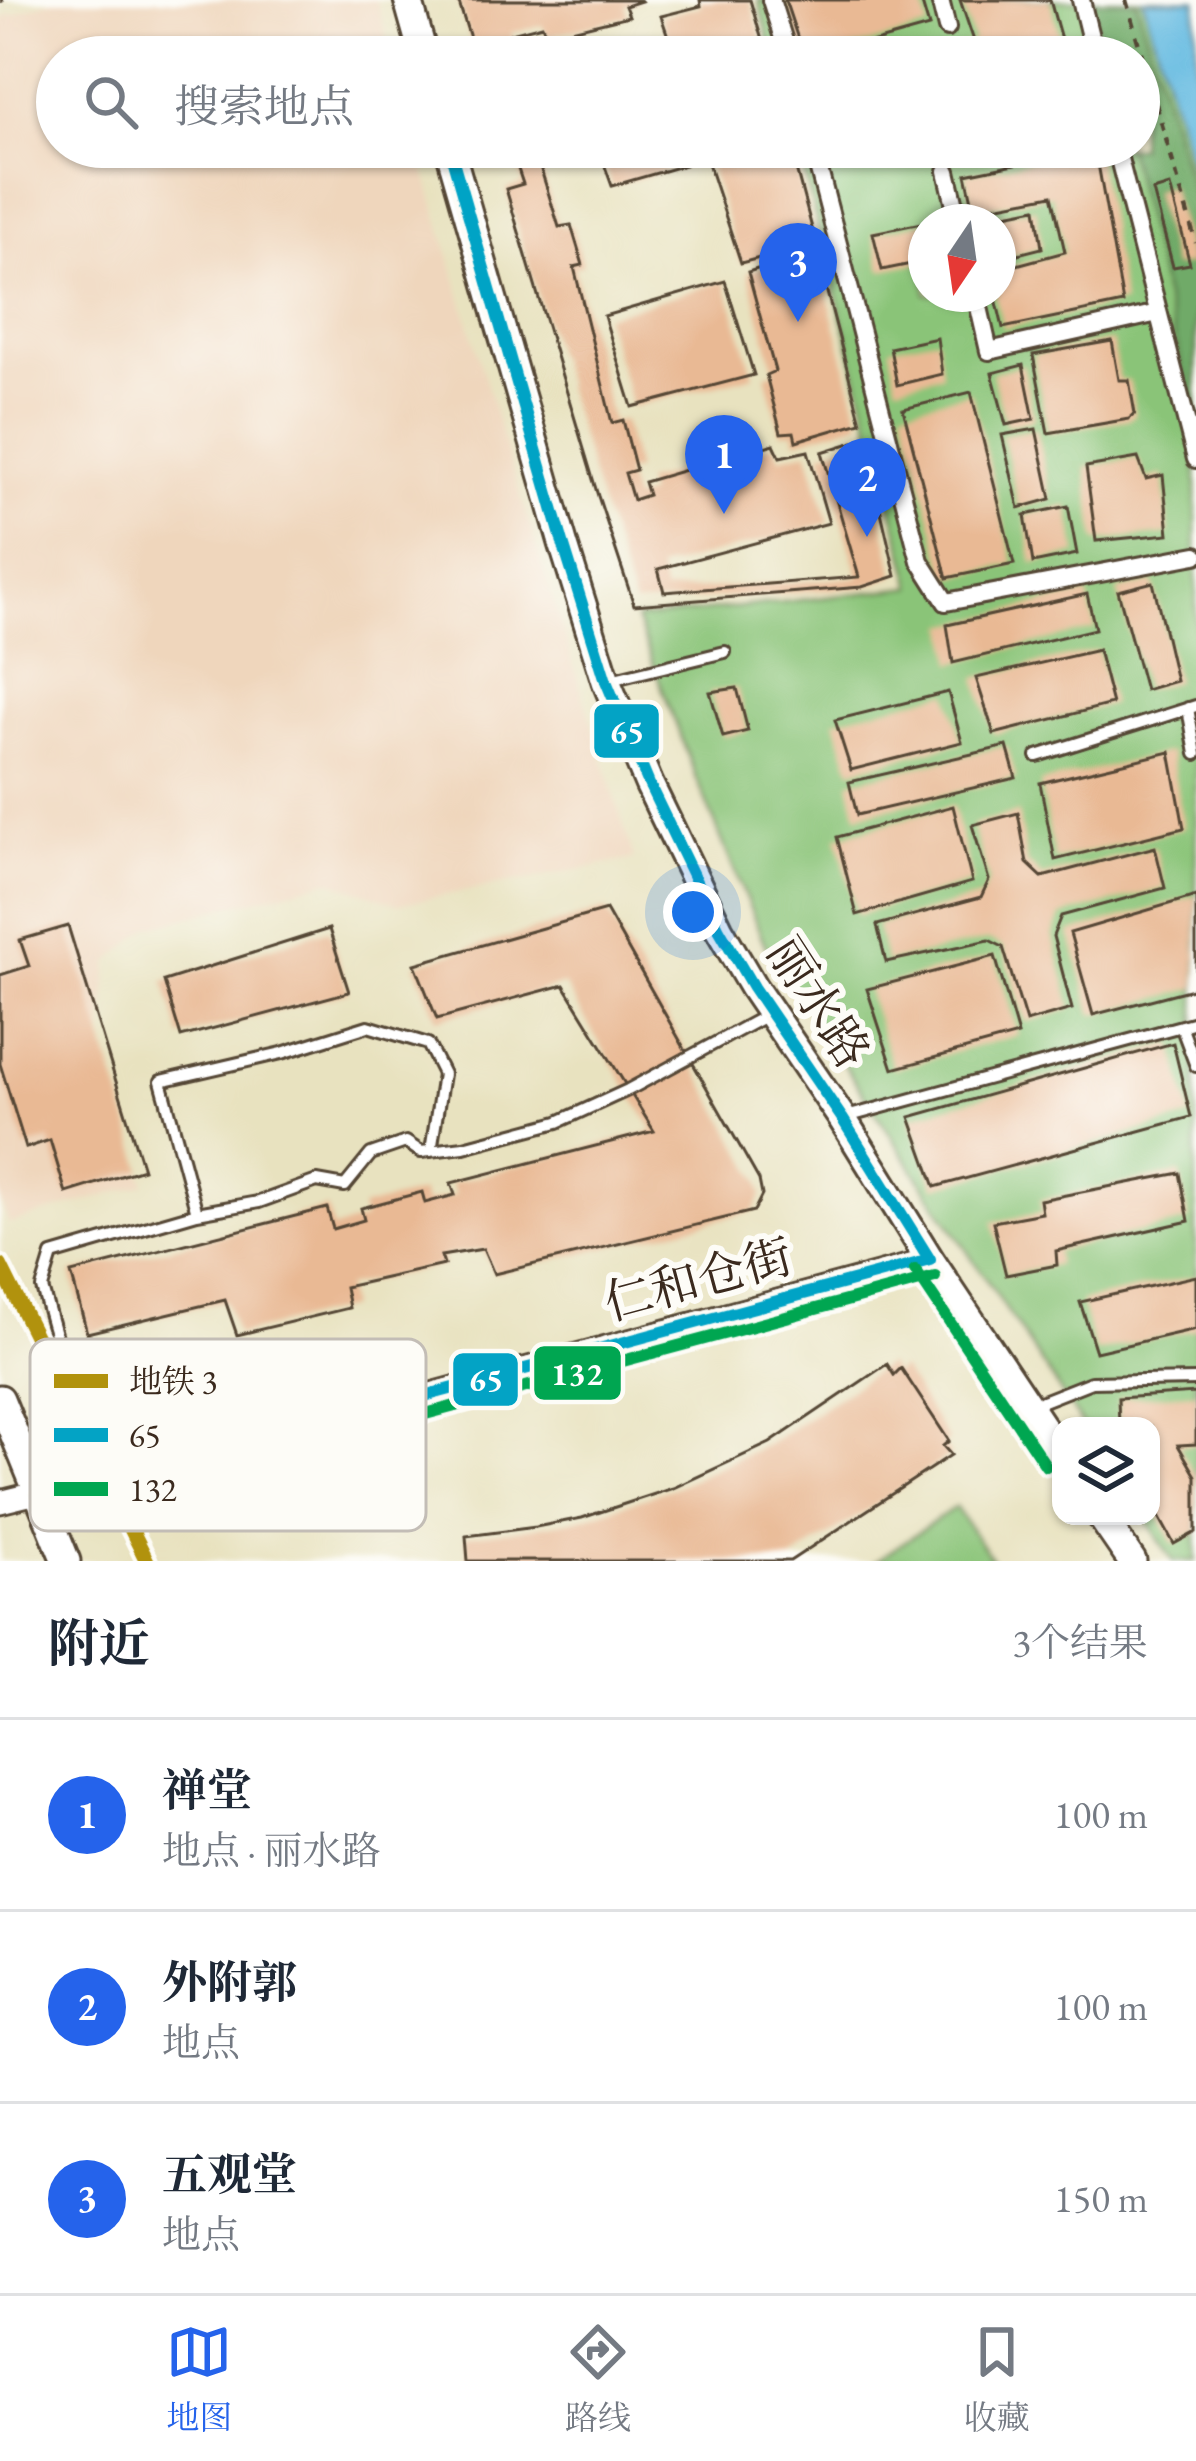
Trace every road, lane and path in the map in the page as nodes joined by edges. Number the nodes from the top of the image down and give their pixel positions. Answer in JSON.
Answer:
{"nodes":[{"id":1,"x":408,"y":0,"type":"edge"},
{"id":2,"x":771,"y":0,"type":"edge"},
{"id":3,"x":940,"y":0,"type":"edge"},
{"id":4,"x":1081,"y":0,"type":"edge"},
{"id":5,"x":1126,"y":0,"type":"edge"},
{"id":6,"x":947,"y":28,"type":"dead end"},
{"id":7,"x":418,"y":36,"type":"edge"},
{"id":8,"x":782,"y":36,"type":"edge"},
{"id":9,"x":1090,"y":36,"type":"edge"},
{"id":10,"x":1136,"y":36,"type":"edge"},
{"id":11,"x":1160,"y":118,"type":"edge"},
{"id":12,"x":455,"y":168,"type":"edge"},
{"id":13,"x":818,"y":168,"type":"edge"},
{"id":14,"x":1121,"y":168,"type":"edge"},
{"id":15,"x":947,"y":171,"type":"dead end"},
{"id":16,"x":955,"y":204,"type":"edge"},
{"id":17,"x":1196,"y":243,"type":"edge"},
{"id":18,"x":980,"y":312,"type":"edge"},
{"id":19,"x":1158,"y":313,"type":"junction"},
{"id":20,"x":1196,"y":459,"type":"edge"},
{"id":21,"x":1196,"y":555,"type":"edge"},
{"id":22,"x":725,"y":652,"type":"dead end"},
{"id":23,"x":607,"y":681,"type":"junction"},
{"id":24,"x":1192,"y":707,"type":"edge"},
{"id":25,"x":1196,"y":754,"type":"edge"},
{"id":26,"x":1037,"y":756,"type":"dead end"},
{"id":27,"x":769,"y":1013,"type":"junction"},
{"id":28,"x":1196,"y":1022,"type":"edge"},
{"id":29,"x":1181,"y":1027,"type":"junction"},
{"id":30,"x":1196,"y":1066,"type":"edge"},
{"id":31,"x":842,"y":1118,"type":"junction"},
{"id":32,"x":431,"y":1151,"type":"junction"},
{"id":33,"x":196,"y":1213,"type":"junction"},
{"id":34,"x":930,"y":1261,"type":"junction"},
{"id":35,"x":56,"y":1339,"type":"edge"},
{"id":36,"x":1196,"y":1380,"type":"edge"},
{"id":37,"x":426,"y":1396,"type":"edge"},
{"id":38,"x":0,"y":1399,"type":"edge"},
{"id":39,"x":1028,"y":1407,"type":"junction"},
{"id":40,"x":1052,"y":1443,"type":"edge"},
{"id":41,"x":30,"y":1470,"type":"edge"},
{"id":42,"x":30,"y":1495,"type":"edge"},
{"id":43,"x":0,"y":1502,"type":"edge"},
{"id":44,"x":1107,"y":1525,"type":"edge"},
{"id":45,"x":55,"y":1531,"type":"edge"},
{"id":46,"x":66,"y":1561,"type":"edge"},
{"id":47,"x":1132,"y":1561,"type":"edge"}],
"edges":[{"from":1,"to":7,"type":"street"},
{"from":2,"to":8,"type":"street"},
{"from":3,"to":6,"type":"street"},
{"from":4,"to":9,"type":"street"},
{"from":5,"to":10,"type":"path"},
{"from":11,"to":17,"type":"path"},
{"from":12,"to":23,"type":"street","name":"丽水路"},
{"from":13,"to":21,"type":"street"},
{"from":14,"to":19,"type":"street"},
{"from":15,"to":16,"type":"street"},
{"from":18,"to":19,"type":"street"},
{"from":19,"to":20,"type":"street"},
{"from":22,"to":23,"type":"lane"},
{"from":23,"to":27,"type":"street","name":"丽水路"},
{"from":24,"to":25,"type":"lane"},
{"from":24,"to":26,"type":"lane"},
{"from":27,"to":31,"type":"street","name":"丽水路"},
{"from":27,"to":32,"type":"lane"},
{"from":28,"to":29,"type":"lane"},
{"from":29,"to":30,"type":"lane"},
{"from":29,"to":31,"type":"lane"},
{"from":31,"to":34,"type":"street","name":"丽水路"},
{"from":32,"to":33,"type":"lane"},
{"from":32,"to":33,"type":"lane"},
{"from":33,"to":35,"type":"lane"},
{"from":34,"to":37,"type":"street","name":"仁和仓街"},
{"from":34,"to":39,"type":"street","name":"丽水路"},
{"from":36,"to":39,"type":"lane"},
{"from":38,"to":41,"type":"street"},
{"from":39,"to":40,"type":"street","name":"丽水路"},
{"from":42,"to":43,"type":"street","name":"仁和仓街"},
{"from":44,"to":47,"type":"street"},
{"from":45,"to":46,"type":"street"}]}
